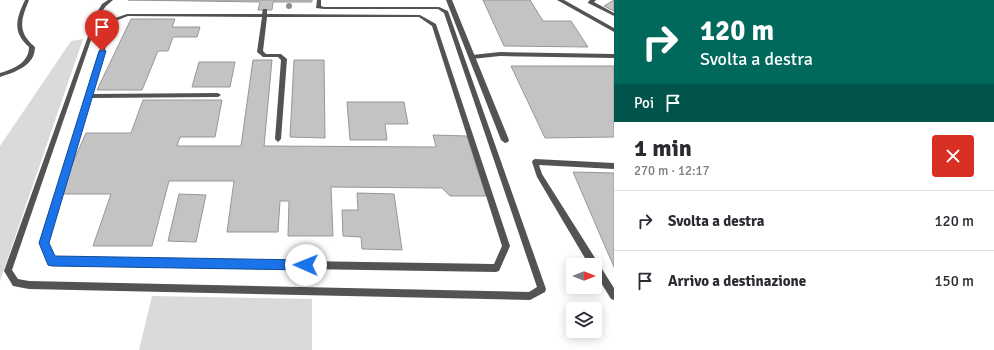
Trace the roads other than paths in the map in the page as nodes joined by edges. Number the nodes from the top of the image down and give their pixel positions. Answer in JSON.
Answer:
{"nodes":[{"id":1,"x":27,"y":0,"type":"edge"},
{"id":2,"x":111,"y":0,"type":"edge"},
{"id":3,"x":319,"y":0,"type":"edge"},
{"id":4,"x":448,"y":0,"type":"edge"},
{"id":5,"x":560,"y":0,"type":"edge"},
{"id":6,"x":594,"y":0,"type":"edge"},
{"id":7,"x":264,"y":13,"type":"junction"},
{"id":8,"x":614,"y":15,"type":"edge"},
{"id":9,"x":614,"y":30,"type":"edge"},
{"id":10,"x":614,"y":56,"type":"edge"},
{"id":11,"x":472,"y":57,"type":"junction"},
{"id":12,"x":0,"y":75,"type":"edge"},
{"id":13,"x":218,"y":95,"type":"dead end"},
{"id":14,"x":89,"y":96,"type":"junction"},
{"id":15,"x":278,"y":139,"type":"dead end"},
{"id":16,"x":505,"y":140,"type":"dead end"},
{"id":17,"x":614,"y":166,"type":"edge"},
{"id":18,"x":590,"y":258,"type":"edge"},
{"id":19,"x":602,"y":277,"type":"edge"},
{"id":20,"x":614,"y":296,"type":"edge"}],
"edges":[{"from":1,"to":12,"type":"lane"},
{"from":2,"to":3,"type":"lane"},
{"from":4,"to":11,"type":"street"},
{"from":5,"to":9,"type":"street"},
{"from":6,"to":8,"type":"lane"},
{"from":7,"to":14,"type":"lane"},
{"from":7,"to":14,"type":"lane"},
{"from":7,"to":15,"type":"lane"},
{"from":10,"to":11,"type":"lane"},
{"from":11,"to":16,"type":"street"},
{"from":13,"to":14,"type":"lane"},
{"from":17,"to":18,"type":"lane"},
{"from":19,"to":20,"type":"lane"}]}
